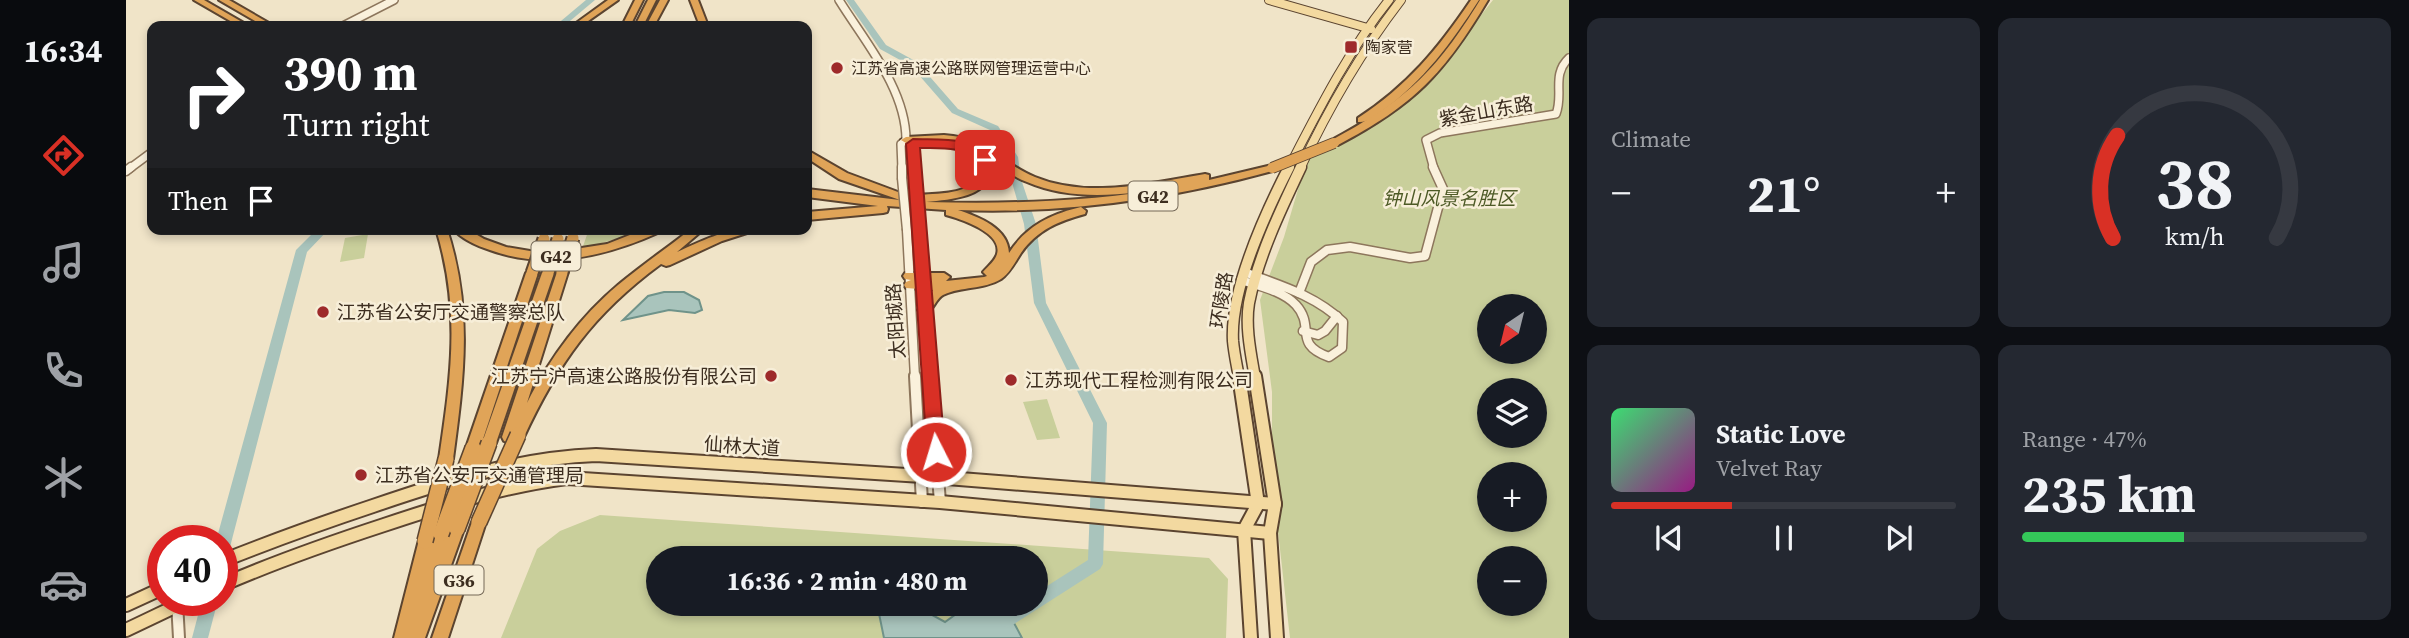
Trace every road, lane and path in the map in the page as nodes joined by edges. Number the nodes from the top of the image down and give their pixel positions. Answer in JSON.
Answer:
{"nodes":[{"id":1,"x":198,"y":0,"type":"edge"},
{"id":2,"x":223,"y":0,"type":"edge"},
{"id":3,"x":394,"y":0,"type":"edge"},
{"id":4,"x":614,"y":0,"type":"edge"},
{"id":5,"x":639,"y":0,"type":"edge"},
{"id":6,"x":652,"y":0,"type":"edge"},
{"id":7,"x":665,"y":0,"type":"edge"},
{"id":8,"x":694,"y":0,"type":"edge"},
{"id":9,"x":839,"y":0,"type":"edge"},
{"id":10,"x":1269,"y":0,"type":"edge"},
{"id":11,"x":1286,"y":0,"type":"edge"},
{"id":12,"x":1389,"y":0,"type":"edge"},
{"id":13,"x":1401,"y":0,"type":"edge"},
{"id":14,"x":1475,"y":0,"type":"edge"},
{"id":15,"x":1484,"y":0,"type":"edge"},
{"id":16,"x":1469,"y":17,"type":"junction"},
{"id":17,"x":236,"y":21,"type":"edge"},
{"id":18,"x":261,"y":21,"type":"edge"},
{"id":19,"x":353,"y":21,"type":"edge"},
{"id":20,"x":583,"y":21,"type":"edge"},
{"id":21,"x":628,"y":21,"type":"edge"},
{"id":22,"x":642,"y":21,"type":"edge"},
{"id":23,"x":653,"y":21,"type":"edge"},
{"id":24,"x":658,"y":21,"type":"edge"},
{"id":25,"x":702,"y":21,"type":"edge"},
{"id":26,"x":1373,"y":27,"type":"junction"},
{"id":27,"x":1569,"y":58,"type":"edge"},
{"id":28,"x":907,"y":142,"type":"junction"},
{"id":29,"x":147,"y":156,"type":"edge"},
{"id":30,"x":812,"y":156,"type":"edge"},
{"id":31,"x":1268,"y":165,"type":"junction"},
{"id":32,"x":126,"y":171,"type":"edge"},
{"id":33,"x":1209,"y":178,"type":"junction"},
{"id":34,"x":812,"y":188,"type":"edge"},
{"id":35,"x":1182,"y":191,"type":"junction"},
{"id":36,"x":812,"y":193,"type":"edge"},
{"id":37,"x":917,"y":203,"type":"junction"},
{"id":38,"x":1031,"y":204,"type":"junction"},
{"id":39,"x":1016,"y":205,"type":"joint"},
{"id":40,"x":812,"y":215,"type":"edge"},
{"id":41,"x":442,"y":235,"type":"edge"},
{"id":42,"x":469,"y":235,"type":"edge"},
{"id":43,"x":546,"y":235,"type":"edge"},
{"id":44,"x":560,"y":235,"type":"edge"},
{"id":45,"x":574,"y":235,"type":"edge"},
{"id":46,"x":640,"y":235,"type":"edge"},
{"id":47,"x":691,"y":235,"type":"edge"},
{"id":48,"x":727,"y":235,"type":"edge"},
{"id":49,"x":641,"y":275,"type":"junction"},
{"id":50,"x":1242,"y":276,"type":"junction"},
{"id":51,"x":916,"y":280,"type":"junction"},
{"id":52,"x":1255,"y":281,"type":"junction"},
{"id":53,"x":958,"y":285,"type":"junction"},
{"id":54,"x":1299,"y":293,"type":"junction"},
{"id":55,"x":924,"y":310,"type":"junction"},
{"id":56,"x":1337,"y":316,"type":"junction"},
{"id":57,"x":1303,"y":331,"type":"junction"},
{"id":58,"x":514,"y":436,"type":"junction"},
{"id":59,"x":472,"y":448,"type":"joint"},
{"id":60,"x":922,"y":476,"type":"junction"},
{"id":61,"x":938,"y":478,"type":"junction"},
{"id":62,"x":922,"y":502,"type":"junction"},
{"id":63,"x":940,"y":502,"type":"junction"},
{"id":64,"x":1258,"y":504,"type":"junction"},
{"id":65,"x":1275,"y":504,"type":"junction"},
{"id":66,"x":1244,"y":530,"type":"junction"},
{"id":67,"x":449,"y":531,"type":"junction"},
{"id":68,"x":1270,"y":533,"type":"junction"},
{"id":69,"x":238,"y":555,"type":"edge"},
{"id":70,"x":238,"y":578,"type":"edge"},
{"id":71,"x":147,"y":595,"type":"edge"},
{"id":72,"x":126,"y":605,"type":"edge"},
{"id":73,"x":154,"y":616,"type":"edge"},
{"id":74,"x":180,"y":616,"type":"edge"},
{"id":75,"x":126,"y":630,"type":"edge"},
{"id":76,"x":179,"y":638,"type":"edge"},
{"id":77,"x":402,"y":638,"type":"edge"},
{"id":78,"x":409,"y":638,"type":"edge"},
{"id":79,"x":417,"y":638,"type":"edge"},
{"id":80,"x":440,"y":638,"type":"edge"},
{"id":81,"x":1251,"y":638,"type":"edge"},
{"id":82,"x":1277,"y":638,"type":"edge"}],
"edges":[{"from":1,"to":17,"type":"highway"},
{"from":2,"to":18,"type":"highway"},
{"from":3,"to":19,"type":"street"},
{"from":4,"to":20,"type":"highway"},
{"from":5,"to":21,"type":"highway"},
{"from":6,"to":22,"type":"highway"},
{"from":7,"to":23,"type":"highway"},
{"from":7,"to":24,"type":"highway"},
{"from":8,"to":25,"type":"highway"},
{"from":9,"to":28,"type":"street","name":"太阳城路"},
{"from":10,"to":26,"type":"main road"},
{"from":11,"to":26,"type":"main road"},
{"from":12,"to":26,"type":"main road","name":"环陵路"},
{"from":13,"to":26,"type":"main road","name":"环陵路"},
{"from":14,"to":16,"type":"highway"},
{"from":15,"to":16,"type":"highway"},
{"from":16,"to":31,"type":"highway","number":"G42","bridge":true},
{"from":26,"to":50,"type":"main road","name":"环陵路"},
{"from":26,"to":52,"type":"main road","name":"环陵路"},
{"from":27,"to":54,"type":"street","name":"紫金山东路"},
{"from":28,"to":33,"type":"highway"},
{"from":28,"to":37,"type":"highway"},
{"from":28,"to":51,"type":"street","name":"太阳城路","bridge":true},
{"from":28,"to":51,"type":"street","name":"太阳城路","bridge":true},
{"from":29,"to":32,"type":"street"},
{"from":30,"to":37,"type":"highway"},
{"from":31,"to":33,"type":"highway","number":"G42"},
{"from":31,"to":35,"type":"highway","number":"G42"},
{"from":33,"to":38,"type":"highway","number":"G42"},
{"from":34,"to":37,"type":"highway","number":"G42"},
{"from":35,"to":38,"type":"highway","number":"G42"},
{"from":35,"to":53,"type":"highway"},
{"from":36,"to":37,"type":"highway","number":"G42"},
{"from":37,"to":39,"type":"highway","number":"G42"},
{"from":37,"to":40,"type":"highway"},
{"from":37,"to":51,"type":"highway"},
{"from":38,"to":39,"type":"highway","number":"G42"},
{"from":41,"to":77,"type":"highway","bridge":true},
{"from":42,"to":46,"type":"highway","number":"G42"},
{"from":43,"to":59,"type":"highway","bridge":true},
{"from":44,"to":67,"type":"highway","number":"G36","bridge":true},
{"from":45,"to":58,"type":"highway","number":"G36","bridge":true},
{"from":47,"to":49,"type":"highway"},
{"from":48,"to":49,"type":"highway"},
{"from":49,"to":58,"type":"highway"},
{"from":50,"to":52,"type":"street"},
{"from":50,"to":64,"type":"main road","name":"环陵路"},
{"from":51,"to":53,"type":"highway"},
{"from":51,"to":55,"type":"street","name":"太阳城路"},
{"from":51,"to":60,"type":"street","name":"太阳城路"},
{"from":52,"to":54,"type":"street"},
{"from":52,"to":57,"type":"street"},
{"from":52,"to":65,"type":"main road","name":"环陵路"},
{"from":53,"to":55,"type":"highway"},
{"from":54,"to":56,"type":"street"},
{"from":55,"to":61,"type":"street","name":"太阳城路"},
{"from":56,"to":57,"type":"street"},
{"from":56,"to":57,"type":"street"},
{"from":58,"to":80,"type":"highway","number":"G36","bridge":true},
{"from":59,"to":67,"type":"highway","bridge":true},
{"from":60,"to":61,"type":"main road","name":"仙林大道"},
{"from":60,"to":62,"type":"street","name":"太阳城路"},
{"from":60,"to":69,"type":"main road","name":"仙林大道"},
{"from":61,"to":63,"type":"street","name":"太阳城路"},
{"from":61,"to":64,"type":"main road","name":"仙林大道"},
{"from":62,"to":63,"type":"main road"},
{"from":62,"to":70,"type":"main road"},
{"from":63,"to":66,"type":"main road"},
{"from":64,"to":65,"type":"main road","name":"仙林大道"},
{"from":64,"to":66,"type":"main road"},
{"from":65,"to":68,"type":"main road","name":"环陵路"},
{"from":66,"to":68,"type":"main road"},
{"from":66,"to":81,"type":"main road"},
{"from":67,"to":78,"type":"highway"},
{"from":67,"to":79,"type":"highway","number":"G36"},
{"from":68,"to":82,"type":"main road","name":"环陵路"},
{"from":71,"to":72,"type":"main road"},
{"from":73,"to":75,"type":"main road"},
{"from":74,"to":76,"type":"street"}]}
